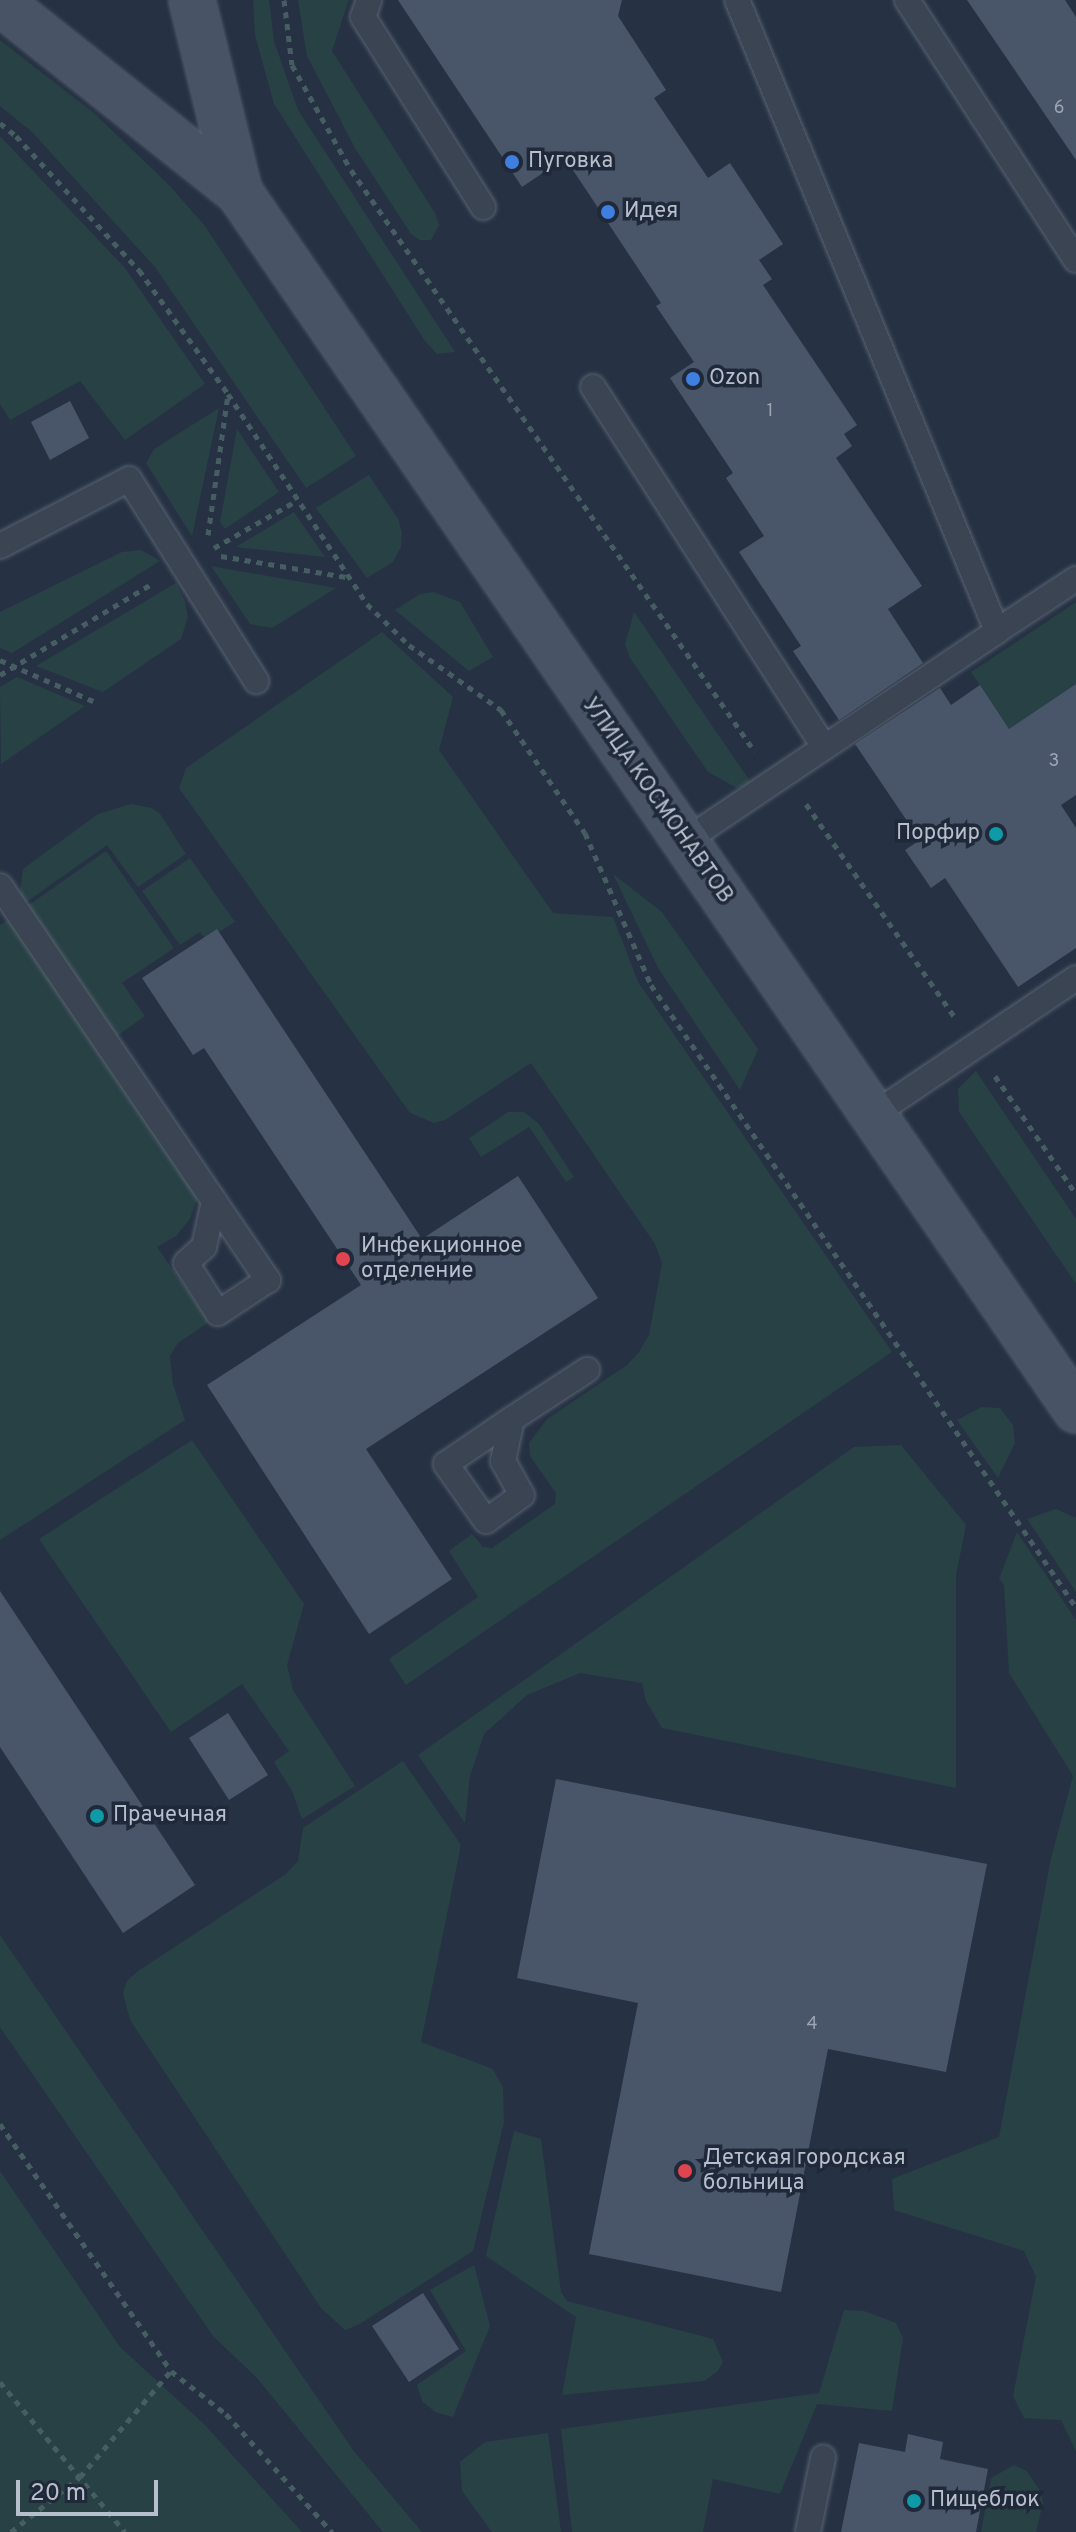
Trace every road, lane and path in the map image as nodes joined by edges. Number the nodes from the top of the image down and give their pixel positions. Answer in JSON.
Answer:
{"nodes":[{"id":1,"x":192,"y":0,"type":"edge"},
{"id":2,"x":284,"y":0,"type":"edge"},
{"id":3,"x":369,"y":0,"type":"edge"},
{"id":4,"x":737,"y":0,"type":"edge"},
{"id":5,"x":907,"y":0,"type":"edge"},
{"id":6,"x":0,"y":2,"type":"edge"},
{"id":7,"x":0,"y":123,"type":"edge"},
{"id":8,"x":239,"y":192,"type":"junction"},
{"id":9,"x":483,"y":207,"type":"dead end"},
{"id":10,"x":1076,"y":260,"type":"edge"},
{"id":11,"x":593,"y":387,"type":"dead end"},
{"id":12,"x":228,"y":394,"type":"junction"},
{"id":13,"x":296,"y":501,"type":"junction"},
{"id":14,"x":0,"y":546,"type":"edge"},
{"id":15,"x":196,"y":558,"type":"junction"},
{"id":16,"x":347,"y":577,"type":"junction"},
{"id":17,"x":1076,"y":579,"type":"edge"},
{"id":18,"x":997,"y":631,"type":"junction"},
{"id":19,"x":0,"y":660,"type":"edge"},
{"id":20,"x":14,"y":666,"type":"junction"},
{"id":21,"x":0,"y":675,"type":"edge"},
{"id":22,"x":256,"y":681,"type":"dead end"},
{"id":23,"x":93,"y":701,"type":"dead end"},
{"id":24,"x":824,"y":747,"type":"junction"},
{"id":25,"x":785,"y":774,"type":"junction"},
{"id":26,"x":685,"y":841,"type":"junction"},
{"id":27,"x":0,"y":886,"type":"edge"},
{"id":28,"x":1076,"y":978,"type":"edge"},
{"id":29,"x":975,"y":1047,"type":"junction"},
{"id":30,"x":873,"y":1115,"type":"junction"},
{"id":31,"x":1076,"y":1194,"type":"edge"},
{"id":32,"x":214,"y":1201,"type":"dead end"},
{"id":33,"x":587,"y":1370,"type":"dead end"},
{"id":34,"x":1076,"y":1410,"type":"edge"},
{"id":35,"x":512,"y":1419,"type":"dead end"},
{"id":36,"x":1076,"y":1607,"type":"edge"},
{"id":37,"x":0,"y":2124,"type":"edge"},
{"id":38,"x":171,"y":2371,"type":"junction"},
{"id":39,"x":0,"y":2382,"type":"edge"},
{"id":40,"x":823,"y":2458,"type":"dead end"},
{"id":41,"x":80,"y":2477,"type":"junction"},
{"id":42,"x":11,"y":2532,"type":"edge"},
{"id":43,"x":125,"y":2532,"type":"edge"},
{"id":44,"x":332,"y":2532,"type":"edge"},
{"id":45,"x":808,"y":2532,"type":"edge"}],
"edges":[{"from":1,"to":8,"type":"main road","name":"УЛИЦА КОСМОНАВТОВ"},
{"from":2,"to":25,"type":"path"},
{"from":3,"to":9,"type":"lane"},
{"from":4,"to":18,"type":"lane"},
{"from":5,"to":10,"type":"lane"},
{"from":6,"to":8,"type":"main road","name":"УЛИЦА КОСМОНАВТОВ"},
{"from":7,"to":12,"type":"path"},
{"from":8,"to":26,"type":"main road","name":"УЛИЦА КОСМОНАВТОВ"},
{"from":11,"to":24,"type":"lane"},
{"from":12,"to":13,"type":"path"},
{"from":12,"to":15,"type":"path"},
{"from":13,"to":15,"type":"path"},
{"from":13,"to":16,"type":"path"},
{"from":14,"to":15,"type":"lane"},
{"from":15,"to":16,"type":"path"},
{"from":15,"to":20,"type":"path"},
{"from":15,"to":22,"type":"lane"},
{"from":16,"to":36,"type":"path"},
{"from":17,"to":18,"type":"lane"},
{"from":18,"to":24,"type":"lane"},
{"from":19,"to":20,"type":"path"},
{"from":20,"to":21,"type":"path"},
{"from":20,"to":23,"type":"path"},
{"from":24,"to":25,"type":"lane"},
{"from":25,"to":26,"type":"lane"},
{"from":25,"to":29,"type":"path"},
{"from":26,"to":30,"type":"main road","name":"УЛИЦА КОСМОНАВТОВ"},
{"from":27,"to":32,"type":"lane"},
{"from":28,"to":29,"type":"lane"},
{"from":29,"to":30,"type":"lane"},
{"from":29,"to":31,"type":"path"},
{"from":30,"to":34,"type":"main road","name":"УЛИЦА КОСМОНАВТОВ"},
{"from":33,"to":35,"type":"lane"},
{"from":37,"to":38,"type":"path"},
{"from":38,"to":41,"type":"path"},
{"from":38,"to":44,"type":"path"},
{"from":39,"to":41,"type":"path"},
{"from":40,"to":45,"type":"lane"},
{"from":41,"to":42,"type":"path"},
{"from":41,"to":43,"type":"path"}]}
